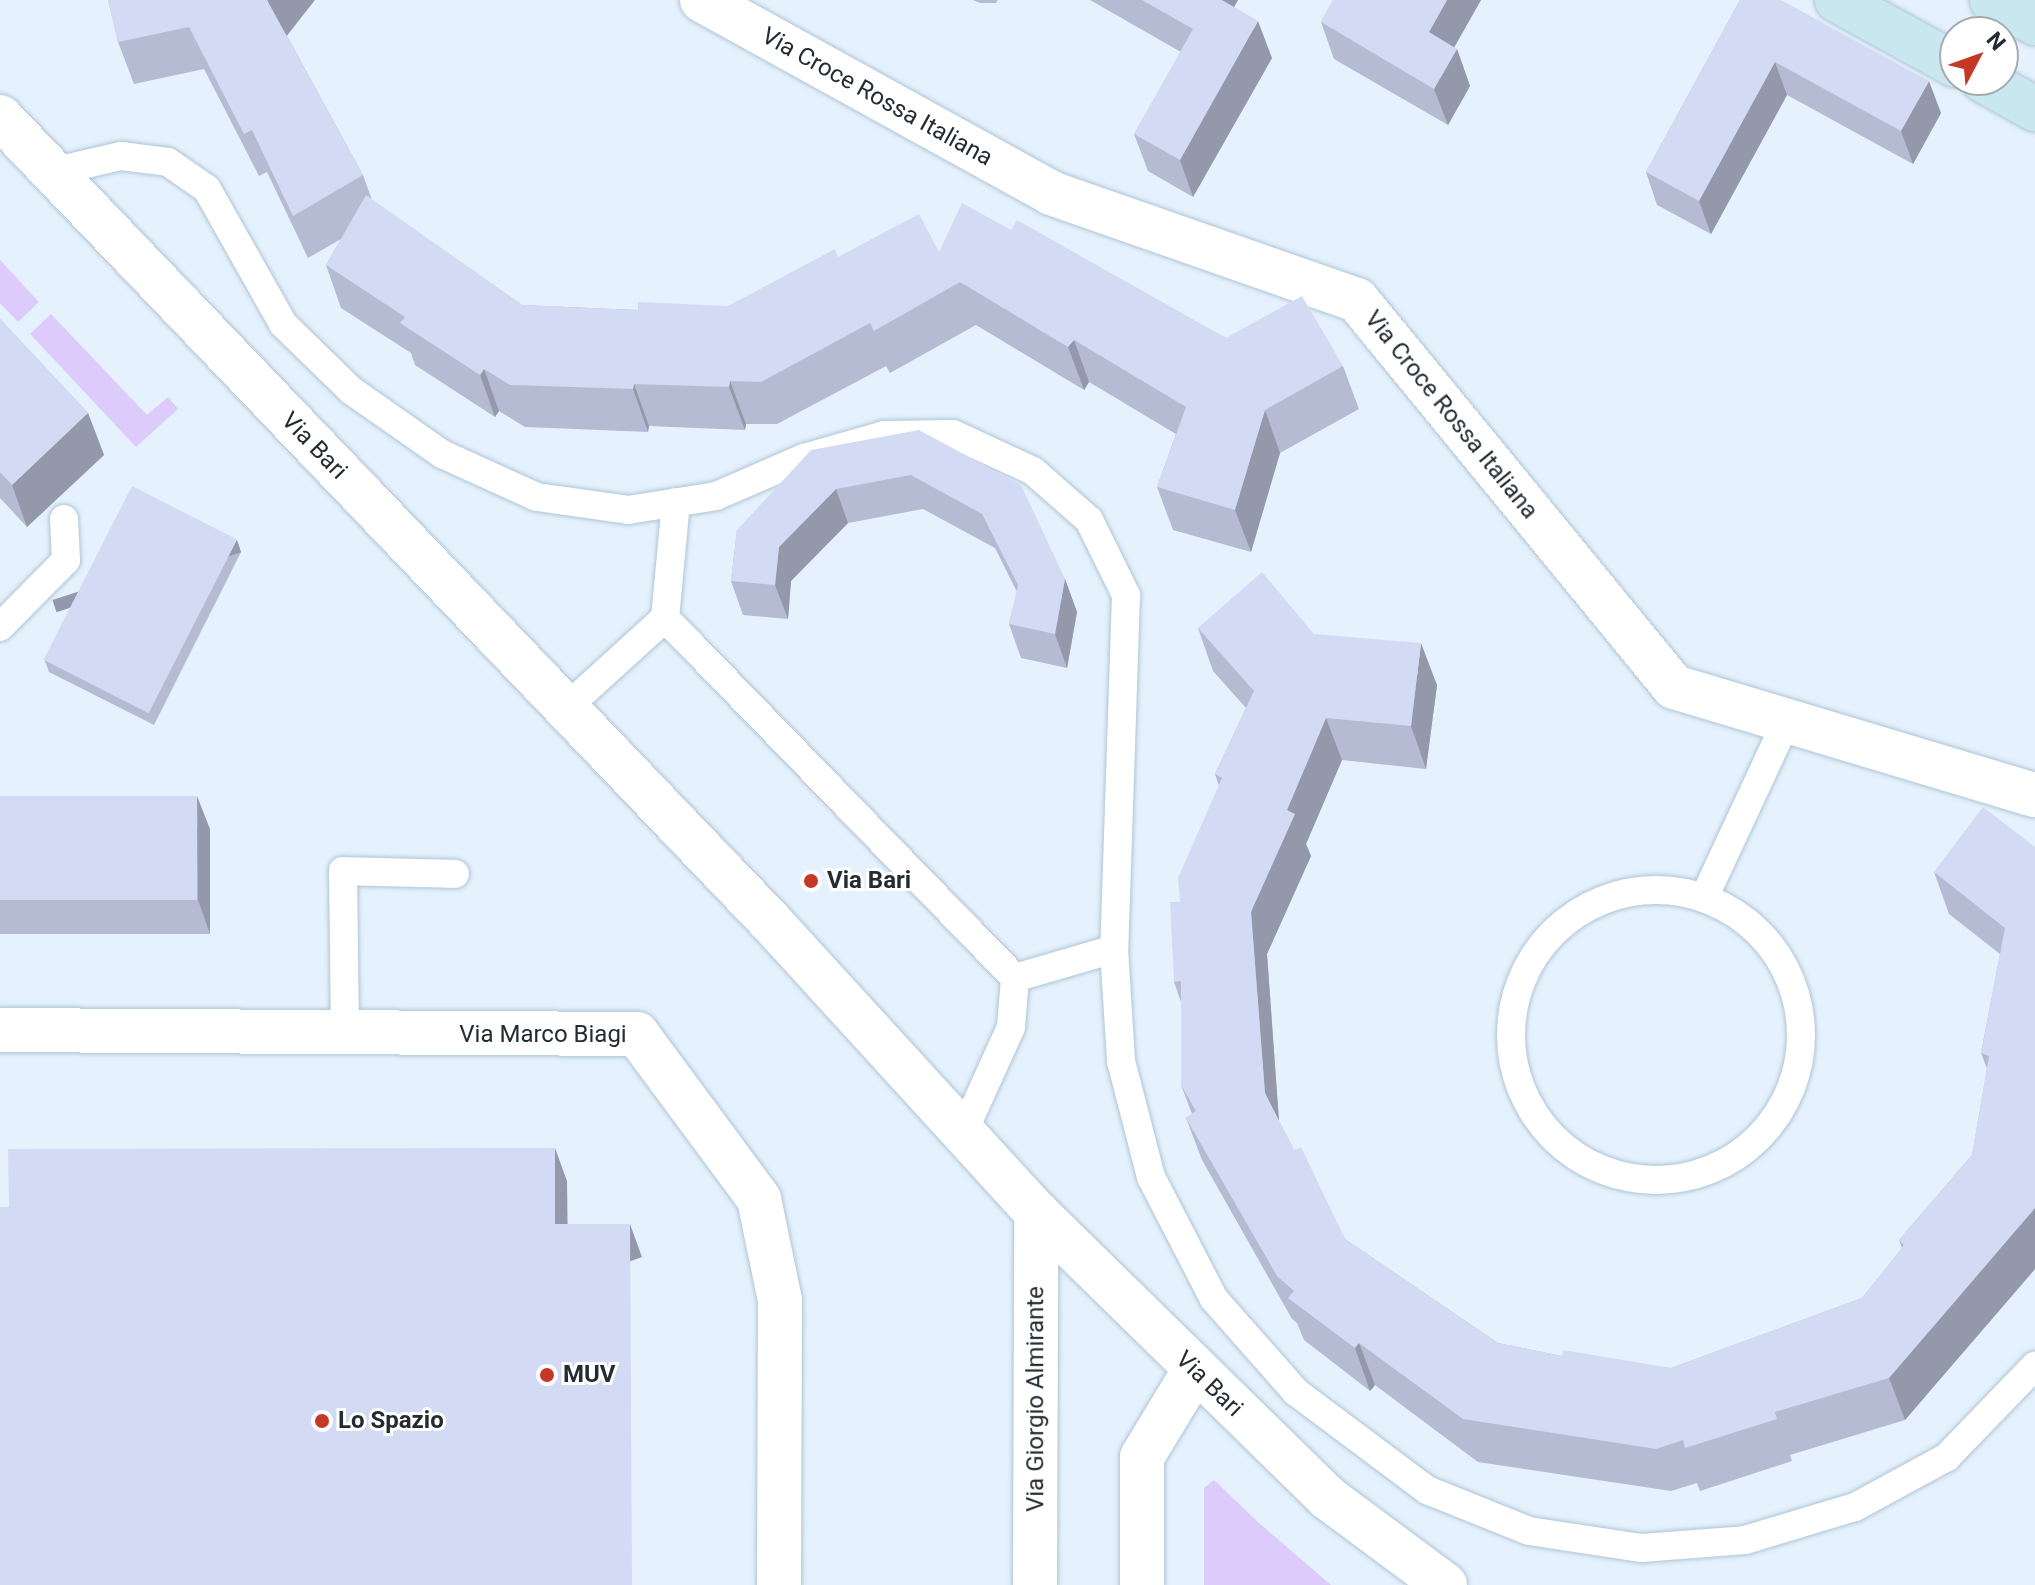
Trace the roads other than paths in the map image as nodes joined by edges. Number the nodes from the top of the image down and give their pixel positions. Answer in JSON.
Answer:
{"nodes":[{"id":1,"x":702,"y":0,"type":"edge"},
{"id":2,"x":1837,"y":0,"type":"edge"},
{"id":3,"x":1992,"y":0,"type":"edge"},
{"id":4,"x":2035,"y":23,"type":"edge"},
{"id":5,"x":1939,"y":56,"type":"edge"},
{"id":6,"x":2012,"y":96,"type":"edge"},
{"id":7,"x":2035,"y":109,"type":"edge"},
{"id":8,"x":0,"y":117,"type":"edge"},
{"id":9,"x":52,"y":172,"type":"junction"},
{"id":10,"x":676,"y":502,"type":"junction"},
{"id":11,"x":64,"y":519,"type":"dead end"},
{"id":12,"x":665,"y":618,"type":"junction"},
{"id":13,"x":0,"y":627,"type":"edge"},
{"id":14,"x":566,"y":708,"type":"junction"},
{"id":15,"x":1787,"y":720,"type":"junction"},
{"id":16,"x":2035,"y":795,"type":"edge"},
{"id":17,"x":455,"y":874,"type":"dead end"},
{"id":18,"x":1704,"y":898,"type":"junction"},
{"id":19,"x":1114,"y":949,"type":"junction"},
{"id":20,"x":1015,"y":978,"type":"junction"},
{"id":21,"x":0,"y":1030,"type":"edge"},
{"id":22,"x":345,"y":1033,"type":"junction"},
{"id":23,"x":963,"y":1133,"type":"junction"},
{"id":24,"x":1036,"y":1212,"type":"junction"},
{"id":25,"x":2035,"y":1366,"type":"edge"},
{"id":26,"x":1194,"y":1371,"type":"junction"},
{"id":27,"x":779,"y":1585,"type":"edge"},
{"id":28,"x":1035,"y":1585,"type":"edge"},
{"id":29,"x":1142,"y":1585,"type":"edge"},
{"id":30,"x":1445,"y":1585,"type":"edge"}],
"edges":[{"from":1,"to":15,"type":"street","name":"Via Croce Rossa Italiana"},
{"from":2,"to":5,"type":"main road"},
{"from":3,"to":4,"type":"main road"},
{"from":6,"to":7,"type":"main road"},
{"from":8,"to":9,"type":"street","name":"Via Bari"},
{"from":9,"to":10,"type":"lane"},
{"from":9,"to":14,"type":"street","name":"Via Bari"},
{"from":10,"to":12,"type":"lane"},
{"from":10,"to":19,"type":"lane"},
{"from":11,"to":13,"type":"lane"},
{"from":12,"to":14,"type":"lane"},
{"from":12,"to":20,"type":"lane"},
{"from":14,"to":23,"type":"street","name":"Via Bari"},
{"from":15,"to":16,"type":"street","name":"Via Croce Rossa Italiana"},
{"from":15,"to":18,"type":"lane"},
{"from":17,"to":22,"type":"lane"},
{"from":18,"to":18,"type":"lane"},
{"from":19,"to":20,"type":"lane"},
{"from":19,"to":25,"type":"lane"},
{"from":20,"to":23,"type":"lane"},
{"from":21,"to":22,"type":"street","name":"Via Marco Biagi"},
{"from":22,"to":27,"type":"street","name":"Via Marco Biagi"},
{"from":23,"to":24,"type":"street","name":"Via Bari"},
{"from":24,"to":26,"type":"street","name":"Via Bari"},
{"from":24,"to":28,"type":"street","name":"Via Giorgio Almirante"},
{"from":26,"to":29,"type":"street"},
{"from":26,"to":30,"type":"street","name":"Via Bari"}]}
